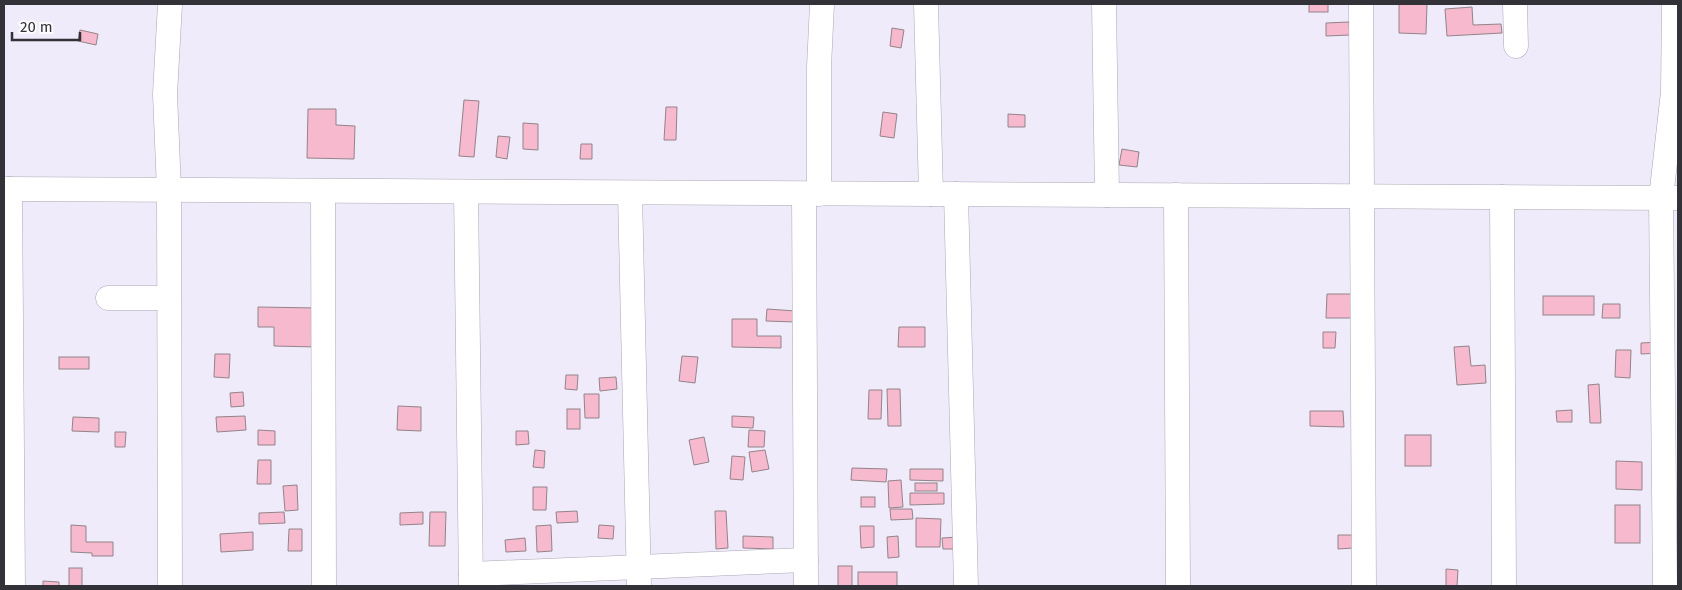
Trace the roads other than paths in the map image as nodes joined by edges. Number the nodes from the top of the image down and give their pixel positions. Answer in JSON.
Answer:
{"nodes":[{"id":1,"x":170,"y":4,"type":"edge"},
{"id":2,"x":822,"y":4,"type":"edge"},
{"id":3,"x":926,"y":4,"type":"edge"},
{"id":4,"x":1104,"y":4,"type":"edge"},
{"id":5,"x":1361,"y":4,"type":"edge"},
{"id":6,"x":1515,"y":4,"type":"edge"},
{"id":7,"x":1674,"y":4,"type":"edge"},
{"id":8,"x":1516,"y":46,"type":"dead end"},
{"id":9,"x":7,"y":189,"type":"edge"},
{"id":10,"x":169,"y":190,"type":"junction"},
{"id":11,"x":323,"y":191,"type":"junction"},
{"id":12,"x":466,"y":192,"type":"junction"},
{"id":13,"x":630,"y":193,"type":"junction"},
{"id":14,"x":811,"y":194,"type":"junction"},
{"id":15,"x":931,"y":194,"type":"junction"},
{"id":16,"x":956,"y":194,"type":"junction"},
{"id":17,"x":1107,"y":195,"type":"junction"},
{"id":18,"x":1176,"y":195,"type":"junction"},
{"id":19,"x":1363,"y":196,"type":"junction"},
{"id":20,"x":1502,"y":197,"type":"junction"},
{"id":21,"x":1670,"y":198,"type":"edge"},
{"id":22,"x":108,"y":298,"type":"dead end"},
{"id":23,"x":169,"y":298,"type":"junction"},
{"id":24,"x":806,"y":560,"type":"junction"},
{"id":25,"x":639,"y":576,"type":"edge"},
{"id":26,"x":471,"y":580,"type":"edge"},
{"id":27,"x":13,"y":586,"type":"edge"},
{"id":28,"x":170,"y":586,"type":"edge"},
{"id":29,"x":324,"y":586,"type":"edge"},
{"id":30,"x":806,"y":586,"type":"edge"},
{"id":31,"x":966,"y":586,"type":"edge"},
{"id":32,"x":1178,"y":586,"type":"edge"},
{"id":33,"x":1364,"y":586,"type":"edge"},
{"id":34,"x":1504,"y":586,"type":"edge"},
{"id":35,"x":1664,"y":586,"type":"edge"}],
"edges":[{"from":1,"to":10,"type":"street"},
{"from":2,"to":14,"type":"street"},
{"from":3,"to":15,"type":"street"},
{"from":4,"to":17,"type":"street"},
{"from":5,"to":19,"type":"street"},
{"from":6,"to":8,"type":"street"},
{"from":7,"to":21,"type":"street"},
{"from":9,"to":10,"type":"street"},
{"from":9,"to":27,"type":"street"},
{"from":10,"to":11,"type":"street"},
{"from":10,"to":23,"type":"street"},
{"from":11,"to":12,"type":"street"},
{"from":11,"to":29,"type":"street"},
{"from":12,"to":13,"type":"street"},
{"from":12,"to":26,"type":"street"},
{"from":13,"to":14,"type":"street"},
{"from":13,"to":25,"type":"street"},
{"from":14,"to":15,"type":"street"},
{"from":14,"to":24,"type":"street"},
{"from":15,"to":16,"type":"street"},
{"from":16,"to":17,"type":"street"},
{"from":16,"to":31,"type":"street"},
{"from":17,"to":18,"type":"street"},
{"from":18,"to":19,"type":"street"},
{"from":18,"to":32,"type":"street"},
{"from":19,"to":20,"type":"street"},
{"from":19,"to":33,"type":"street"},
{"from":20,"to":21,"type":"street"},
{"from":20,"to":34,"type":"street"},
{"from":21,"to":35,"type":"street"},
{"from":22,"to":23,"type":"street"},
{"from":23,"to":28,"type":"street"},
{"from":24,"to":25,"type":"street"},
{"from":24,"to":30,"type":"street"},
{"from":25,"to":26,"type":"street"}]}
